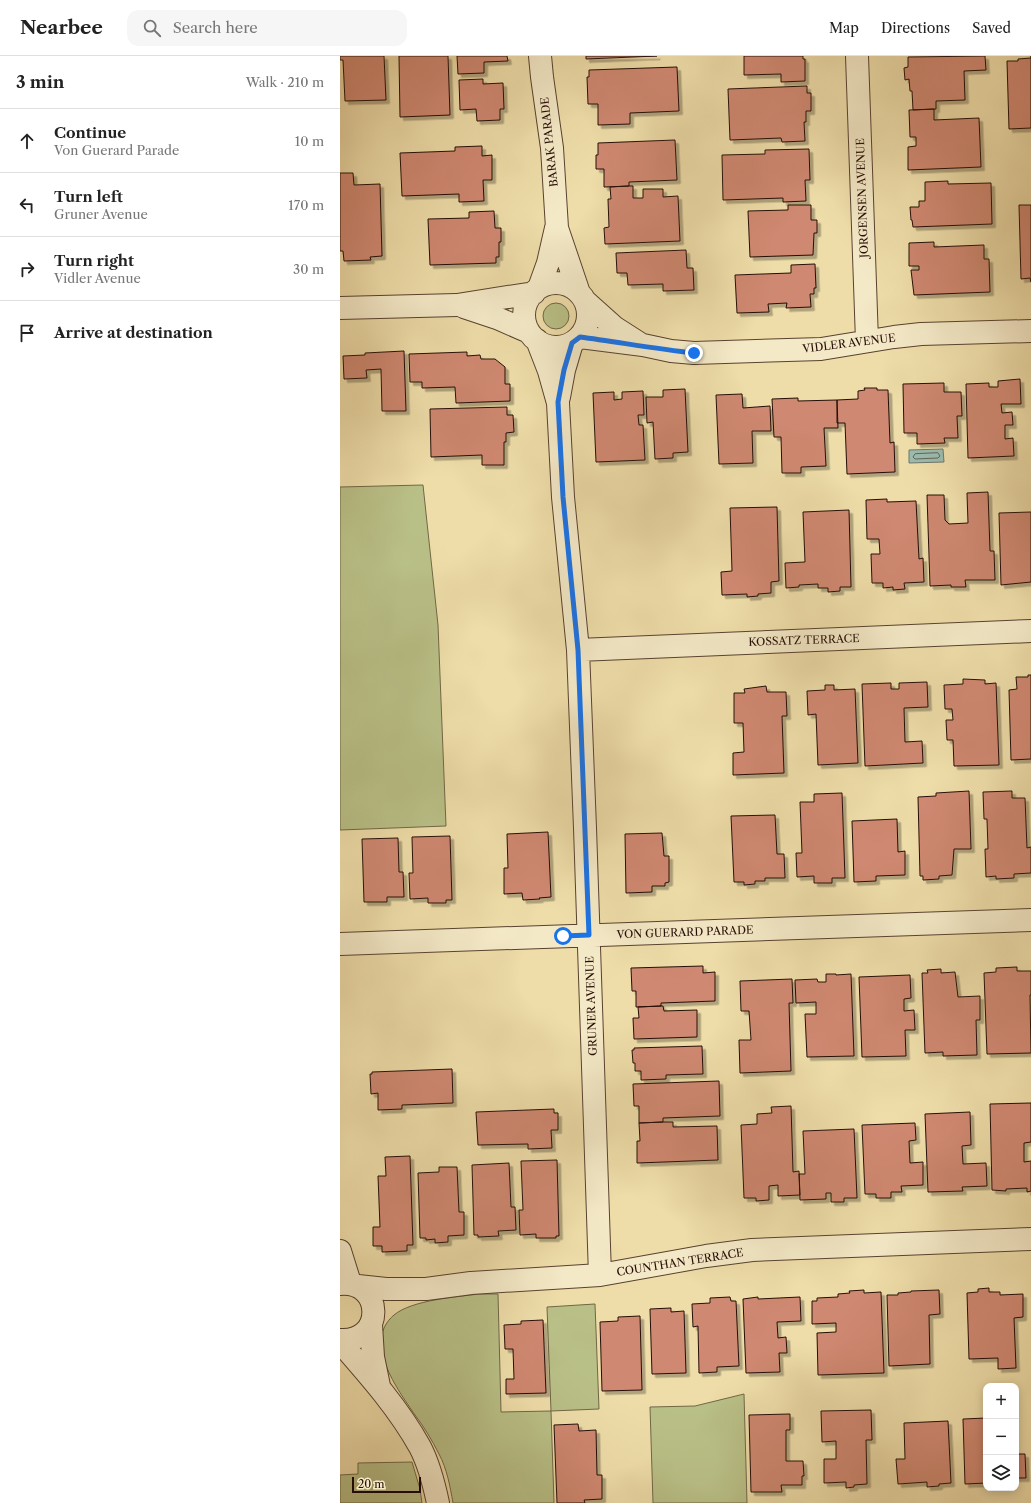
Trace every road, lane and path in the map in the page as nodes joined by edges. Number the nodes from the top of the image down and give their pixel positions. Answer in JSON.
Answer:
{"nodes":[{"id":1,"x":540,"y":56,"type":"edge"},
{"id":2,"x":857,"y":56,"type":"edge"},
{"id":3,"x":556,"y":228,"type":"junction"},
{"id":4,"x":537,"y":291,"type":"junction"},
{"id":5,"x":582,"y":297,"type":"junction"},
{"id":6,"x":457,"y":305,"type":"junction"},
{"id":7,"x":340,"y":308,"type":"edge"},
{"id":8,"x":1031,"y":330,"type":"edge"},
{"id":9,"x":533,"y":336,"type":"junction"},
{"id":10,"x":576,"y":340,"type":"junction"},
{"id":11,"x":867,"y":341,"type":"junction"},
{"id":12,"x":643,"y":345,"type":"junction"},
{"id":13,"x":558,"y":402,"type":"junction"},
{"id":14,"x":1031,"y":631,"type":"edge"},
{"id":15,"x":578,"y":650,"type":"junction"},
{"id":16,"x":1031,"y":920,"type":"edge"},
{"id":17,"x":589,"y":935,"type":"junction"},
{"id":18,"x":340,"y":944,"type":"edge"},
{"id":19,"x":1031,"y":1239,"type":"edge"},
{"id":20,"x":340,"y":1251,"type":"edge"},
{"id":21,"x":600,"y":1275,"type":"junction"},
{"id":22,"x":349,"y":1284,"type":"edge"},
{"id":23,"x":426,"y":1288,"type":"junction"},
{"id":24,"x":372,"y":1321,"type":"junction"},
{"id":25,"x":340,"y":1341,"type":"edge"},
{"id":26,"x":380,"y":1389,"type":"junction"},
{"id":27,"x":438,"y":1503,"type":"edge"}],
"edges":[{"from":1,"to":3,"type":"street","name":"BARAK PARADE"},
{"from":2,"to":11,"type":"street","name":"JORGENSEN AVENUE"},
{"from":3,"to":4,"type":"street","name":"BARAK PARADE"},
{"from":3,"to":5,"type":"street","name":"BARAK PARADE"},
{"from":4,"to":5,"type":"street"},
{"from":4,"to":6,"type":"street"},
{"from":4,"to":9,"type":"street"},
{"from":5,"to":10,"type":"street"},
{"from":5,"to":12,"type":"street","name":"VIDLER AVENUE"},
{"from":6,"to":7,"type":"street"},
{"from":6,"to":9,"type":"street"},
{"from":8,"to":11,"type":"street","name":"VIDLER AVENUE"},
{"from":9,"to":10,"type":"street"},
{"from":9,"to":13,"type":"street","name":"GRUNER AVENUE"},
{"from":10,"to":12,"type":"street","name":"VIDLER AVENUE"},
{"from":10,"to":13,"type":"street","name":"GRUNER AVENUE"},
{"from":11,"to":12,"type":"street","name":"VIDLER AVENUE"},
{"from":13,"to":15,"type":"street","name":"GRUNER AVENUE"},
{"from":14,"to":15,"type":"street","name":"KOSSATZ TERRACE"},
{"from":15,"to":17,"type":"street","name":"GRUNER AVENUE"},
{"from":16,"to":17,"type":"street","name":"VON GUERARD PARADE"},
{"from":17,"to":18,"type":"street","name":"VON GUERARD PARADE"},
{"from":17,"to":21,"type":"street","name":"GRUNER AVENUE"},
{"from":19,"to":21,"type":"street","name":"COUNTHAN TERRACE"},
{"from":20,"to":22,"type":"street"},
{"from":21,"to":23,"type":"street","name":"COUNTHAN TERRACE"},
{"from":22,"to":23,"type":"street","name":"COUNTHAN TERRACE"},
{"from":22,"to":24,"type":"street"},
{"from":23,"to":24,"type":"street","name":"COUNTHAN TERRACE"},
{"from":24,"to":25,"type":"street","name":"COUNTHAN TERRACE"},
{"from":24,"to":26,"type":"street"},
{"from":25,"to":26,"type":"street"},
{"from":26,"to":27,"type":"street"}]}
